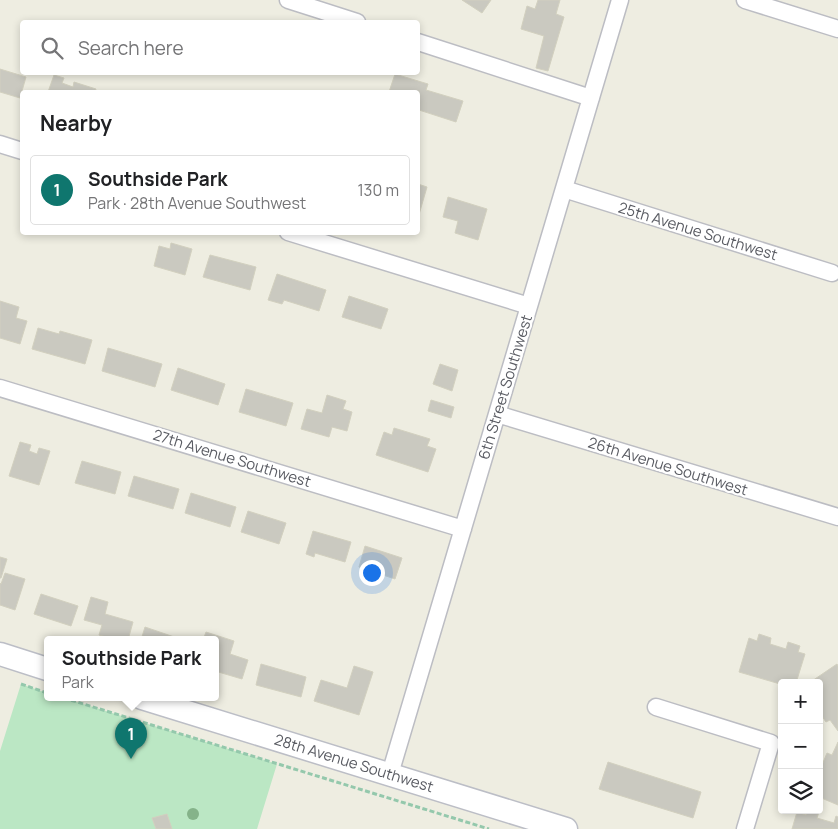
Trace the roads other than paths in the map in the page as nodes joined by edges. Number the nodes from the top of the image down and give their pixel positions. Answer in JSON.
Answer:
{"nodes":[{"id":1,"x":288,"y":0,"type":"edge"},
{"id":2,"x":620,"y":0,"type":"edge"},
{"id":3,"x":745,"y":0,"type":"edge"},
{"id":4,"x":351,"y":20,"type":"edge"},
{"id":5,"x":838,"y":29,"type":"edge"},
{"id":6,"x":420,"y":43,"type":"edge"},
{"id":7,"x":591,"y":98,"type":"junction"},
{"id":8,"x":0,"y":144,"type":"edge"},
{"id":9,"x":20,"y":150,"type":"edge"},
{"id":10,"x":564,"y":189,"type":"junction"},
{"id":11,"x":298,"y":235,"type":"edge"},
{"id":12,"x":832,"y":273,"type":"dead end"},
{"id":13,"x":529,"y":306,"type":"junction"},
{"id":14,"x":0,"y":388,"type":"edge"},
{"id":15,"x":497,"y":414,"type":"junction"},
{"id":16,"x":838,"y":517,"type":"edge"},
{"id":17,"x":463,"y":529,"type":"junction"},
{"id":18,"x":0,"y":654,"type":"edge"},
{"id":19,"x":44,"y":667,"type":"edge"},
{"id":20,"x":152,"y":701,"type":"edge"},
{"id":21,"x":656,"y":707,"type":"dead end"},
{"id":22,"x":390,"y":774,"type":"junction"},
{"id":23,"x":566,"y":829,"type":"edge"},
{"id":24,"x":745,"y":829,"type":"edge"}],
"edges":[{"from":1,"to":4,"type":"street"},
{"from":2,"to":7,"type":"street","name":"6th Street Southwest"},
{"from":3,"to":5,"type":"street"},
{"from":6,"to":7,"type":"street"},
{"from":7,"to":10,"type":"street","name":"6th Street Southwest"},
{"from":8,"to":9,"type":"street"},
{"from":10,"to":12,"type":"street","name":"25th Avenue Southwest"},
{"from":10,"to":13,"type":"street","name":"6th Street Southwest"},
{"from":11,"to":13,"type":"street"},
{"from":13,"to":15,"type":"street","name":"6th Street Southwest"},
{"from":14,"to":17,"type":"street","name":"27th Avenue Southwest"},
{"from":15,"to":16,"type":"street","name":"26th Avenue Southwest"},
{"from":15,"to":17,"type":"street","name":"6th Street Southwest"},
{"from":17,"to":22,"type":"street","name":"6th Street Southwest"},
{"from":18,"to":19,"type":"street"},
{"from":20,"to":22,"type":"street","name":"28th Avenue Southwest"},
{"from":21,"to":24,"type":"street"},
{"from":22,"to":23,"type":"street","name":"28th Avenue Southwest"}]}
